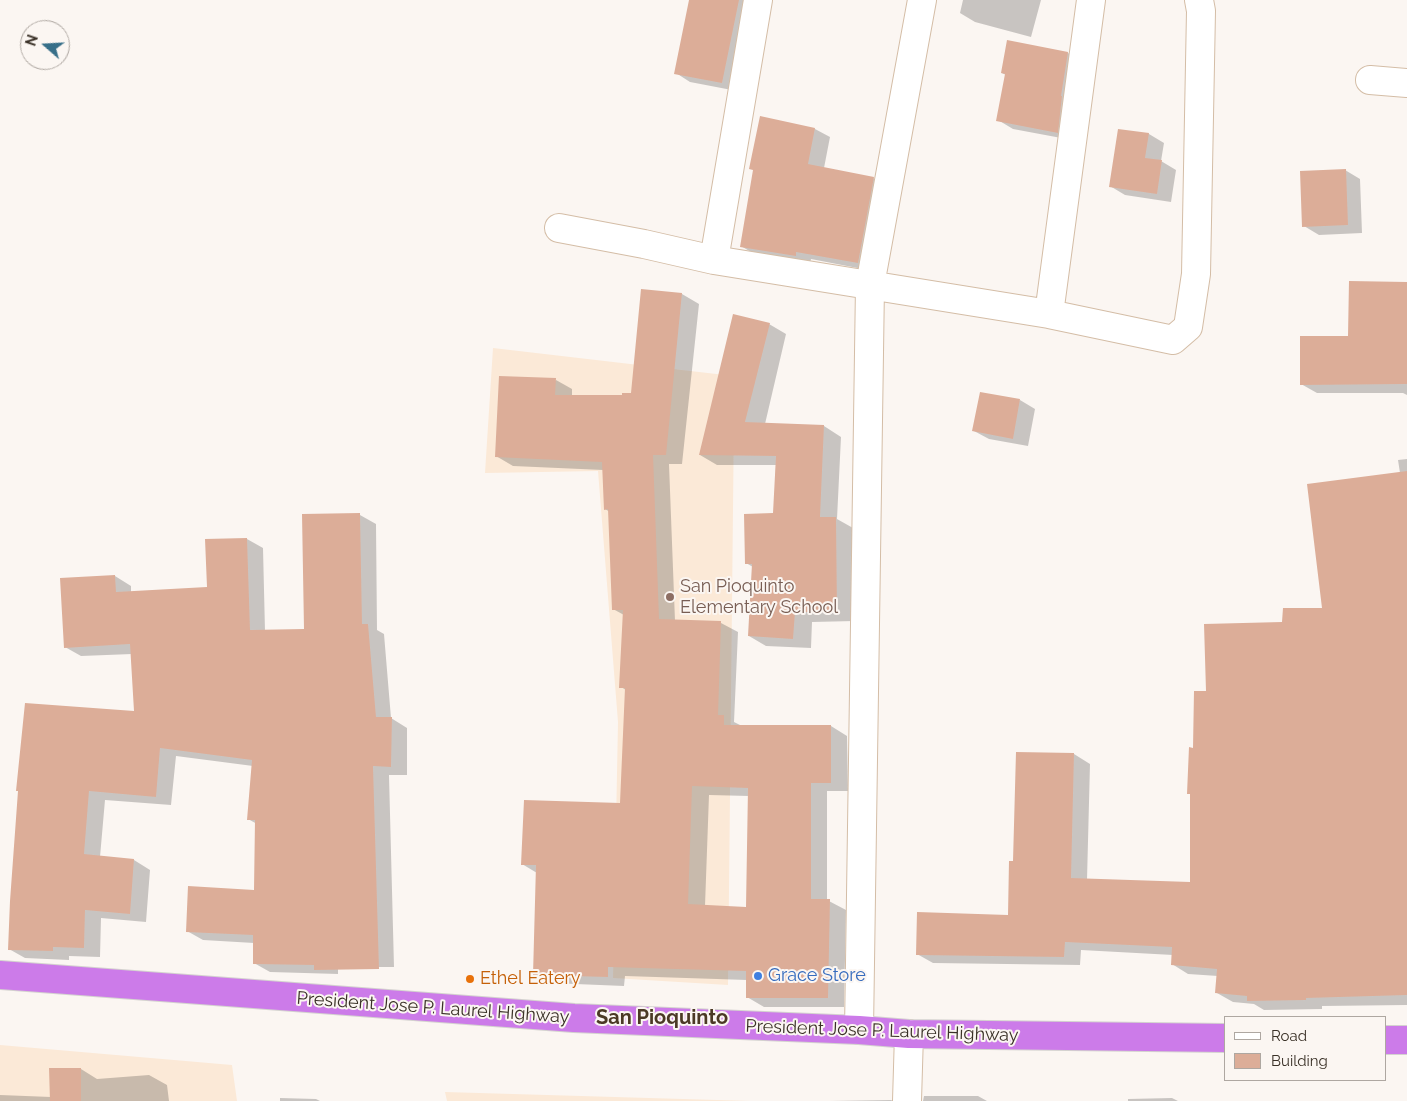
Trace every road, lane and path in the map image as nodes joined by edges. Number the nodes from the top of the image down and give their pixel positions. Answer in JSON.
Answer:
{"nodes":[{"id":1,"x":758,"y":0,"type":"edge"},
{"id":2,"x":922,"y":0,"type":"edge"},
{"id":3,"x":1091,"y":0,"type":"edge"},
{"id":4,"x":1199,"y":0,"type":"edge"},
{"id":5,"x":1370,"y":80,"type":"dead end"},
{"id":6,"x":1407,"y":83,"type":"edge"},
{"id":7,"x":559,"y":228,"type":"dead end"},
{"id":8,"x":714,"y":260,"type":"junction"},
{"id":9,"x":870,"y":284,"type":"junction"},
{"id":10,"x":1049,"y":314,"type":"junction"},
{"id":11,"x":0,"y":975,"type":"edge"},
{"id":12,"x":859,"y":1030,"type":"junction"},
{"id":13,"x":910,"y":1034,"type":"junction"},
{"id":14,"x":1224,"y":1038,"type":"edge"},
{"id":15,"x":1387,"y":1040,"type":"edge"},
{"id":16,"x":1407,"y":1040,"type":"edge"},
{"id":17,"x":907,"y":1101,"type":"edge"}],
"edges":[{"from":1,"to":8,"type":"street"},
{"from":2,"to":9,"type":"street"},
{"from":3,"to":10,"type":"street"},
{"from":4,"to":10,"type":"street"},
{"from":5,"to":6,"type":"street"},
{"from":7,"to":8,"type":"street"},
{"from":8,"to":9,"type":"street"},
{"from":9,"to":10,"type":"street"},
{"from":9,"to":12,"type":"street"},
{"from":11,"to":12,"type":"highway","name":"President Jose P. Laurel Highway"},
{"from":12,"to":13,"type":"highway","name":"President Jose P. Laurel Highway"},
{"from":13,"to":14,"type":"highway","name":"President Jose P. Laurel Highway"},
{"from":13,"to":17,"type":"street"},
{"from":15,"to":16,"type":"highway"}]}
